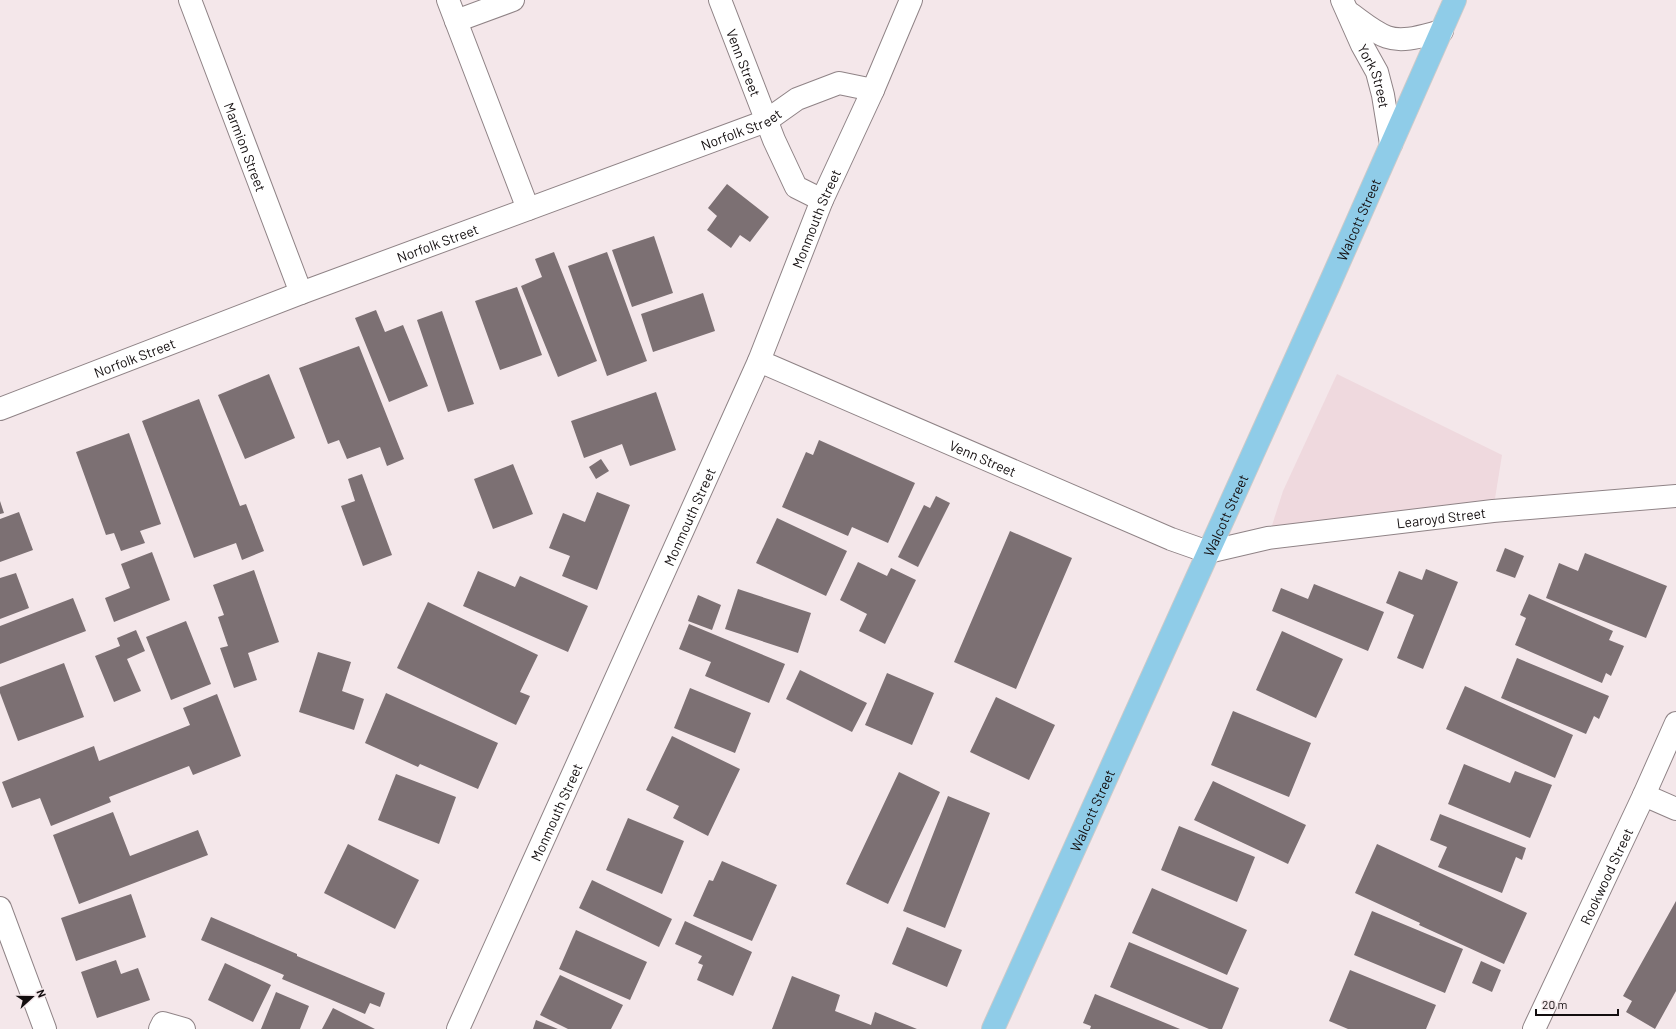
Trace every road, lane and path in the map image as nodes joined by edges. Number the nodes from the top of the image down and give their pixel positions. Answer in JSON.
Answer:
{"nodes":[{"id":1,"x":190,"y":0,"type":"edge"},
{"id":2,"x":448,"y":0,"type":"edge"},
{"id":3,"x":513,"y":0,"type":"edge"},
{"id":4,"x":720,"y":0,"type":"edge"},
{"id":5,"x":911,"y":0,"type":"edge"},
{"id":6,"x":1454,"y":0,"type":"edge"},
{"id":7,"x":1345,"y":6,"type":"edge"},
{"id":8,"x":456,"y":21,"type":"junction"},
{"id":9,"x":1442,"y":31,"type":"junction"},
{"id":10,"x":873,"y":90,"type":"junction"},
{"id":11,"x":766,"y":121,"type":"junction"},
{"id":12,"x":1391,"y":144,"type":"junction"},
{"id":13,"x":822,"y":200,"type":"junction"},
{"id":14,"x":528,"y":209,"type":"junction"},
{"id":15,"x":301,"y":293,"type":"junction"},
{"id":16,"x":758,"y":361,"type":"junction"},
{"id":17,"x":0,"y":409,"type":"edge"},
{"id":18,"x":1676,"y":496,"type":"edge"},
{"id":19,"x":1208,"y":552,"type":"junction"},
{"id":20,"x":1676,"y":723,"type":"edge"},
{"id":21,"x":1644,"y":795,"type":"junction"},
{"id":22,"x":1676,"y":809,"type":"edge"},
{"id":23,"x":0,"y":908,"type":"edge"},
{"id":24,"x":45,"y":1029,"type":"edge"},
{"id":25,"x":160,"y":1029,"type":"edge"},
{"id":26,"x":184,"y":1029,"type":"edge"},
{"id":27,"x":458,"y":1029,"type":"edge"},
{"id":28,"x":994,"y":1029,"type":"edge"},
{"id":29,"x":1534,"y":1029,"type":"edge"}],
"edges":[{"from":1,"to":15,"type":"street","name":"Marmion Street"},
{"from":2,"to":8,"type":"street"},
{"from":3,"to":8,"type":"street"},
{"from":4,"to":11,"type":"street","name":"Venn Street"},
{"from":5,"to":10,"type":"street","name":"Monmouth Street"},
{"from":6,"to":9,"type":"main road","name":"Walcott Street"},
{"from":7,"to":9,"type":"street","name":"York Street"},
{"from":7,"to":12,"type":"street","name":"York Street"},
{"from":8,"to":14,"type":"street"},
{"from":9,"to":12,"type":"main road","name":"Walcott Street"},
{"from":10,"to":11,"type":"street","name":"Norfolk Street"},
{"from":10,"to":13,"type":"street","name":"Monmouth Street"},
{"from":11,"to":13,"type":"street","name":"Venn Street"},
{"from":11,"to":14,"type":"street","name":"Norfolk Street"},
{"from":12,"to":19,"type":"main road","name":"Walcott Street"},
{"from":13,"to":16,"type":"street","name":"Monmouth Street"},
{"from":14,"to":15,"type":"street","name":"Norfolk Street"},
{"from":15,"to":17,"type":"street","name":"Norfolk Street"},
{"from":16,"to":19,"type":"street","name":"Venn Street"},
{"from":16,"to":27,"type":"street","name":"Monmouth Street"},
{"from":18,"to":19,"type":"street","name":"Learoyd Street"},
{"from":19,"to":28,"type":"main road","name":"Walcott Street"},
{"from":20,"to":21,"type":"street","name":"Rookwood Street"},
{"from":21,"to":22,"type":"street"},
{"from":21,"to":29,"type":"street","name":"Rookwood Street"},
{"from":23,"to":24,"type":"street"},
{"from":25,"to":26,"type":"street"}]}
